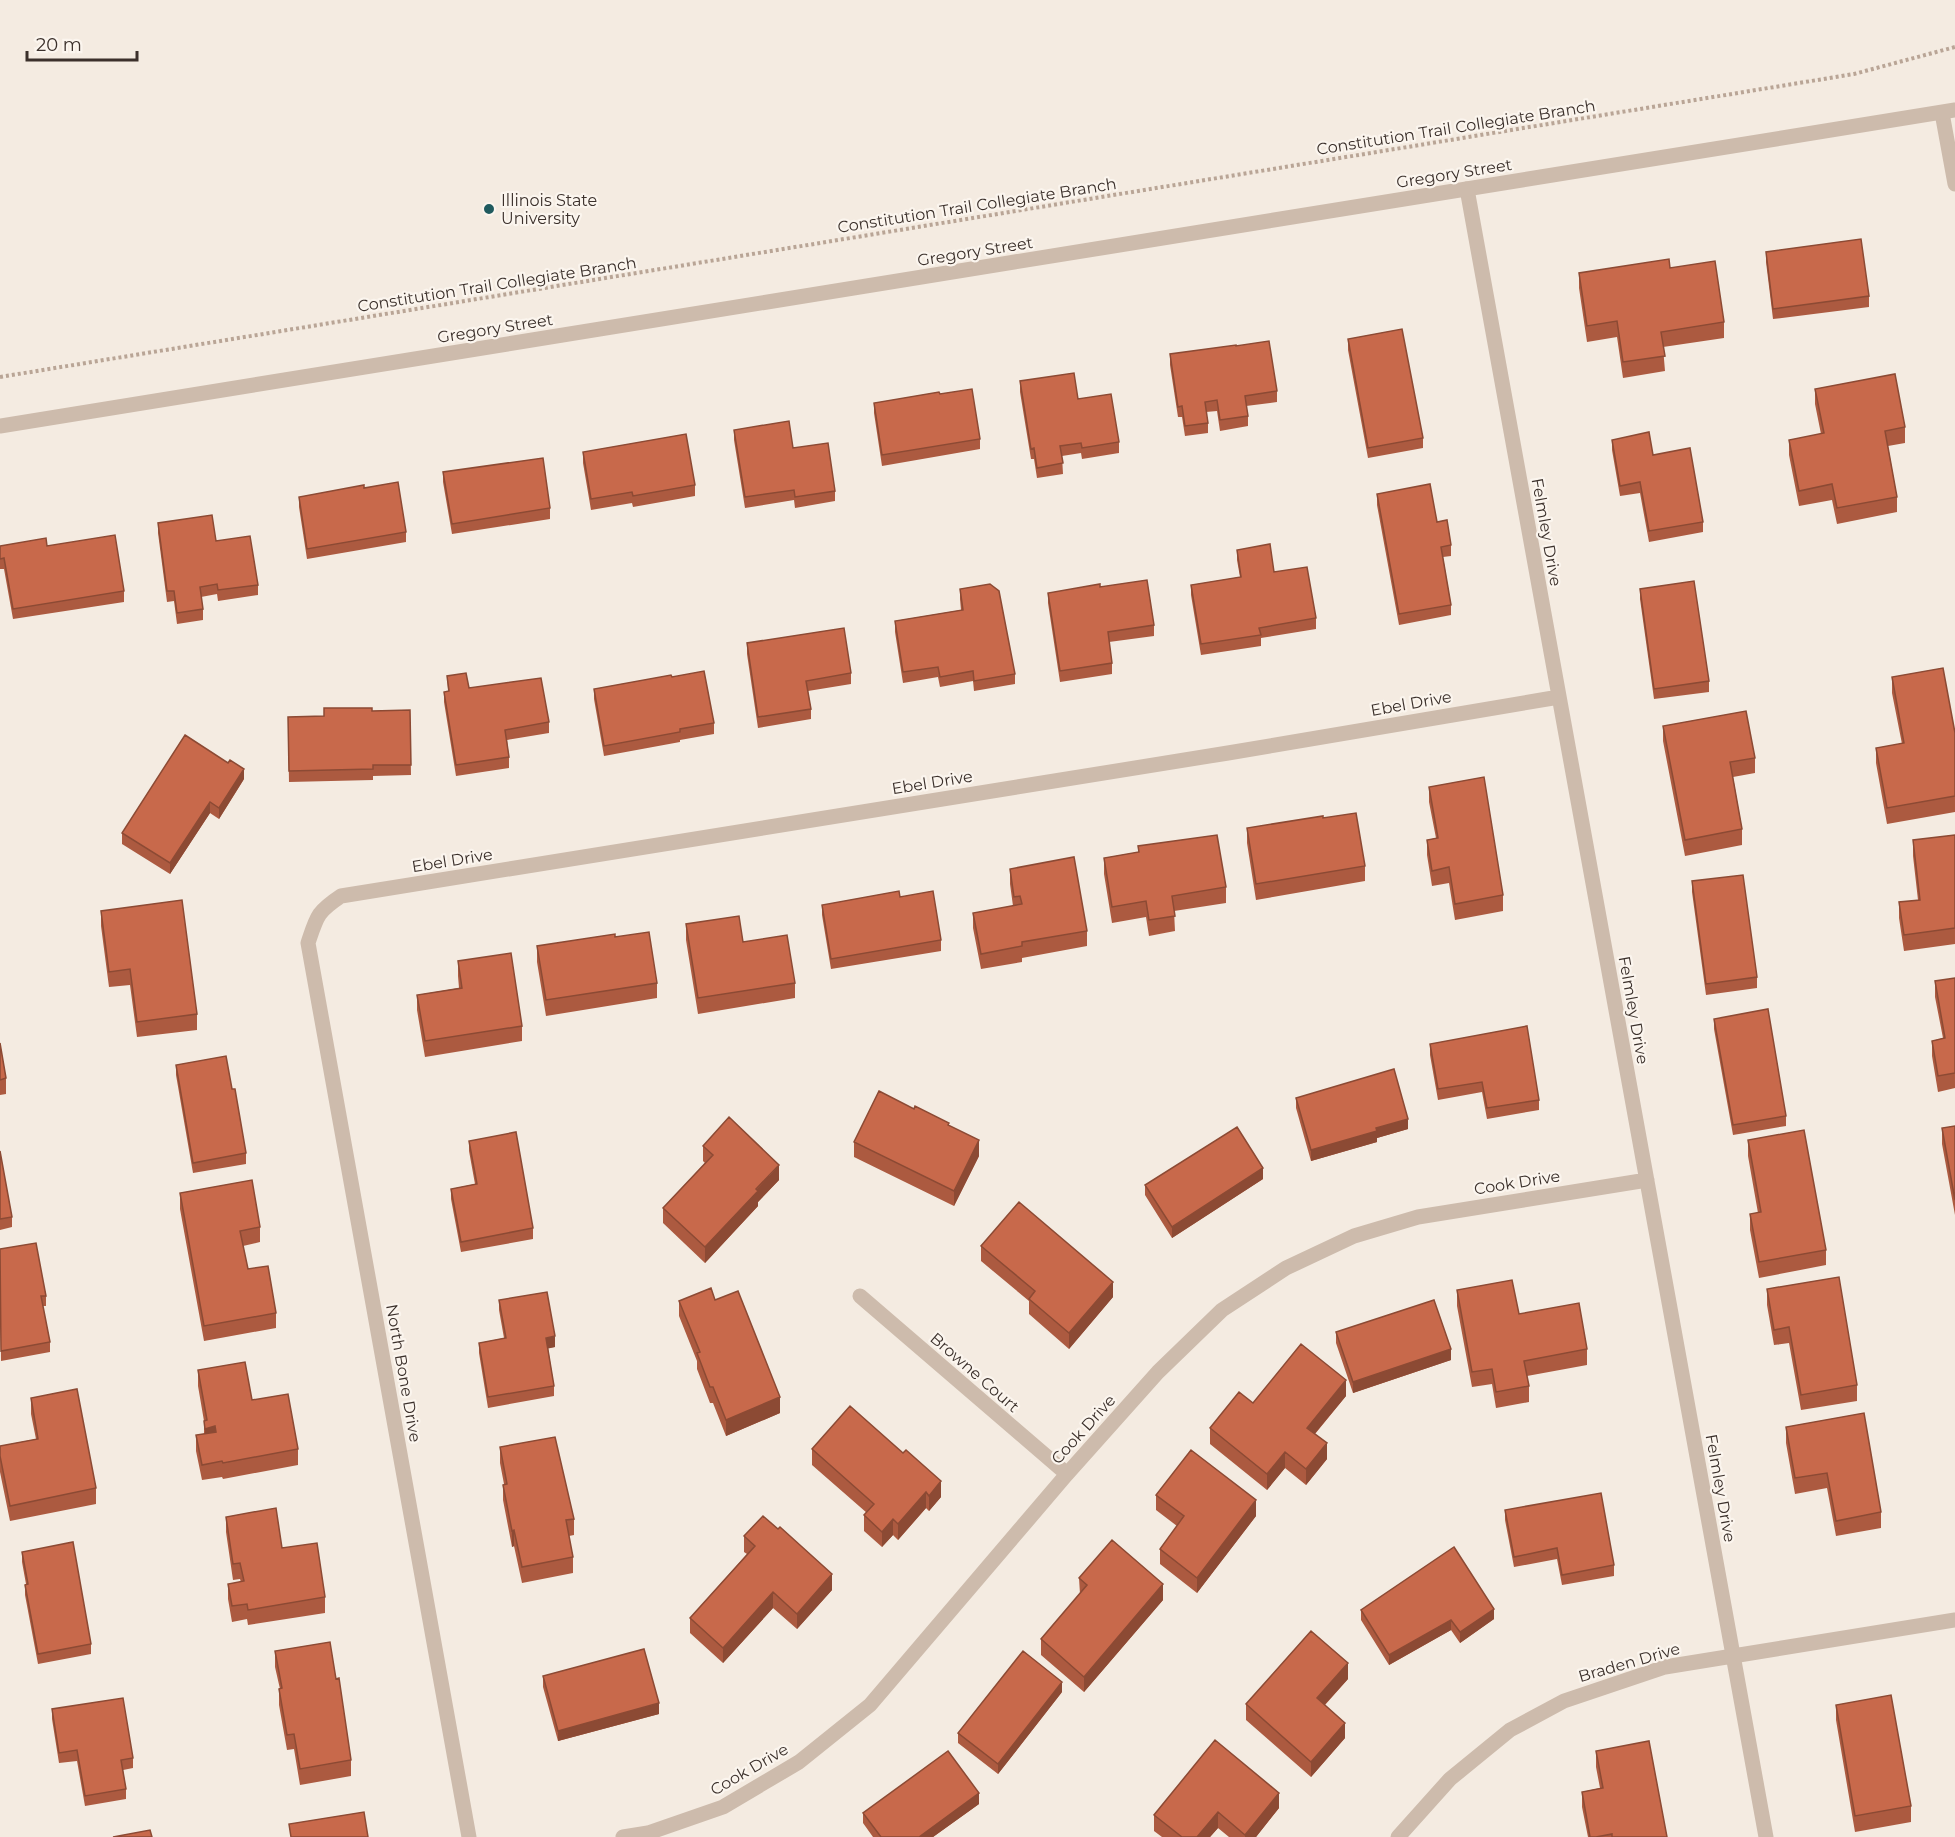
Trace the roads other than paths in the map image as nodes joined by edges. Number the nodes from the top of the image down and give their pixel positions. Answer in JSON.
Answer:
{"nodes":[{"id":1,"x":1949,"y":112,"type":"edge"},
{"id":2,"x":1955,"y":183,"type":"edge"},
{"id":3,"x":1467,"y":189,"type":"junction"},
{"id":4,"x":0,"y":426,"type":"edge"},
{"id":5,"x":1559,"y":697,"type":"junction"},
{"id":6,"x":317,"y":916,"type":"joint"},
{"id":7,"x":1647,"y":1180,"type":"junction"},
{"id":8,"x":860,"y":1296,"type":"dead end"},
{"id":9,"x":1067,"y":1474,"type":"junction"},
{"id":10,"x":1955,"y":1620,"type":"edge"},
{"id":11,"x":1733,"y":1655,"type":"junction"},
{"id":12,"x":470,"y":1837,"type":"edge"},
{"id":13,"x":623,"y":1837,"type":"edge"},
{"id":14,"x":1398,"y":1837,"type":"edge"},
{"id":15,"x":1766,"y":1837,"type":"edge"}],
"edges":[{"from":1,"to":2,"type":"street"},
{"from":1,"to":3,"type":"street","name":"Gregory Street"},
{"from":3,"to":4,"type":"street","name":"Gregory Street"},
{"from":3,"to":5,"type":"street","name":"Felmley Drive"},
{"from":5,"to":6,"type":"street","name":"Ebel Drive"},
{"from":5,"to":7,"type":"street","name":"Felmley Drive"},
{"from":6,"to":12,"type":"street","name":"North Bone Drive"},
{"from":7,"to":9,"type":"street","name":"Cook Drive"},
{"from":7,"to":11,"type":"street","name":"Felmley Drive"},
{"from":8,"to":9,"type":"street","name":"Browne Court"},
{"from":9,"to":13,"type":"street","name":"Cook Drive"},
{"from":10,"to":11,"type":"street","name":"Braden Drive"},
{"from":11,"to":14,"type":"street","name":"Braden Drive"},
{"from":11,"to":15,"type":"street","name":"Felmley Drive"}]}
